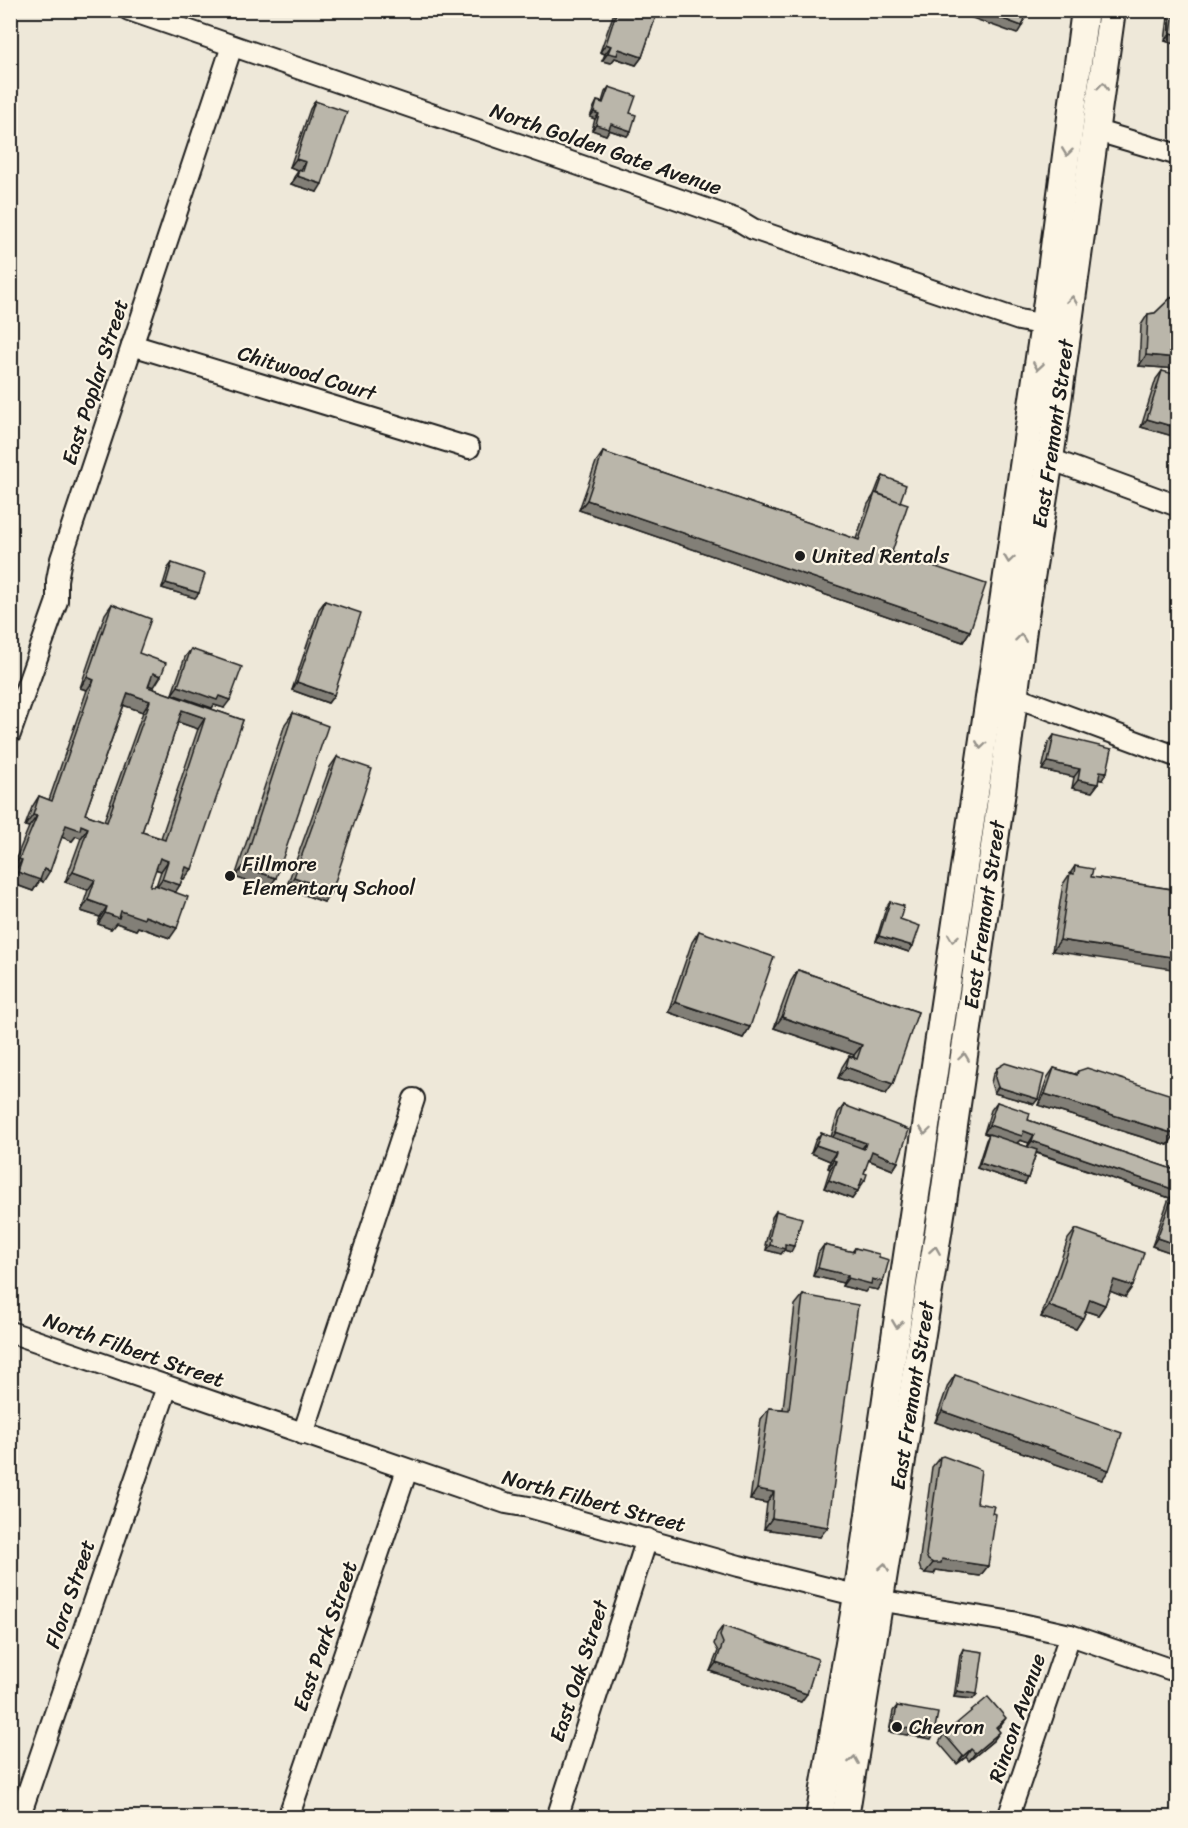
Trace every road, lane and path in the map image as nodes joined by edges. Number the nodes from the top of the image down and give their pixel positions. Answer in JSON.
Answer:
{"nodes":[{"id":1,"x":129,"y":10,"type":"edge"},
{"id":2,"x":1085,"y":10,"type":"edge"},
{"id":3,"x":1112,"y":10,"type":"edge"},
{"id":4,"x":232,"y":46,"type":"junction"},
{"id":5,"x":1097,"y":131,"type":"junction"},
{"id":6,"x":1178,"y":155,"type":"edge"},
{"id":7,"x":1056,"y":327,"type":"junction"},
{"id":8,"x":132,"y":345,"type":"junction"},
{"id":9,"x":469,"y":448,"type":"dead end"},
{"id":10,"x":1025,"y":450,"type":"junction"},
{"id":11,"x":1050,"y":459,"type":"junction"},
{"id":12,"x":1178,"y":506,"type":"edge"},
{"id":13,"x":990,"y":687,"type":"junction"},
{"id":14,"x":1014,"y":696,"type":"junction"},
{"id":15,"x":10,"y":734,"type":"edge"},
{"id":16,"x":1178,"y":757,"type":"edge"},
{"id":17,"x":414,"y":1099,"type":"dead end"},
{"id":18,"x":10,"y":1332,"type":"edge"},
{"id":19,"x":167,"y":1387,"type":"junction"},
{"id":20,"x":303,"y":1434,"type":"junction"},
{"id":21,"x":407,"y":1470,"type":"junction"},
{"id":22,"x":647,"y":1539,"type":"junction"},
{"id":23,"x":868,"y":1598,"type":"junction"},
{"id":24,"x":1070,"y":1635,"type":"junction"},
{"id":25,"x":1178,"y":1672,"type":"edge"},
{"id":26,"x":19,"y":1818,"type":"edge"},
{"id":27,"x":288,"y":1818,"type":"edge"},
{"id":28,"x":557,"y":1818,"type":"edge"},
{"id":29,"x":819,"y":1818,"type":"edge"},
{"id":30,"x":845,"y":1818,"type":"edge"},
{"id":31,"x":1008,"y":1818,"type":"edge"}],
"edges":[{"from":1,"to":4,"type":"street","name":"North Golden Gate Avenue"},
{"from":2,"to":7,"type":"main road","name":"East Fremont Street","one_way":true},
{"from":5,"to":3,"type":"main road","name":"East Fremont Street","one_way":true},
{"from":4,"to":7,"type":"street","name":"North Golden Gate Avenue"},
{"from":4,"to":8,"type":"street","name":"East Poplar Street"},
{"from":5,"to":6,"type":"street"},
{"from":7,"to":5,"type":"main road","name":"East Fremont Street","one_way":true},
{"from":7,"to":10,"type":"main road","name":"East Fremont Street","one_way":true},
{"from":7,"to":11,"type":"main road","name":"East Fremont Street"},
{"from":8,"to":9,"type":"street","name":"Chitwood Court"},
{"from":8,"to":15,"type":"street","name":"East Poplar Street"},
{"from":10,"to":11,"type":"street"},
{"from":10,"to":13,"type":"main road","name":"East Fremont Street","one_way":true},
{"from":11,"to":12,"type":"street"},
{"from":14,"to":11,"type":"main road","name":"East Fremont Street","one_way":true},
{"from":13,"to":14,"type":"street"},
{"from":13,"to":23,"type":"main road","name":"East Fremont Street","one_way":true},
{"from":14,"to":16,"type":"street"},
{"from":23,"to":14,"type":"main road","name":"East Fremont Street","one_way":true},
{"from":17,"to":20,"type":"street"},
{"from":18,"to":19,"type":"street","name":"North Filbert Street"},
{"from":19,"to":20,"type":"street","name":"North Filbert Street"},
{"from":19,"to":26,"type":"street","name":"Flora Street"},
{"from":20,"to":21,"type":"street","name":"North Filbert Street"},
{"from":21,"to":22,"type":"street","name":"North Filbert Street"},
{"from":21,"to":27,"type":"street","name":"East Park Street"},
{"from":22,"to":23,"type":"street","name":"North Filbert Street"},
{"from":22,"to":28,"type":"street","name":"East Oak Street"},
{"from":23,"to":24,"type":"street","name":"North Filbert Street"},
{"from":23,"to":29,"type":"main road","name":"East Fremont Street"},
{"from":30,"to":23,"type":"main road","name":"East Fremont Street","one_way":true},
{"from":24,"to":25,"type":"street","name":"North Filbert Street"},
{"from":24,"to":31,"type":"street","name":"Rincon Avenue"}]}
